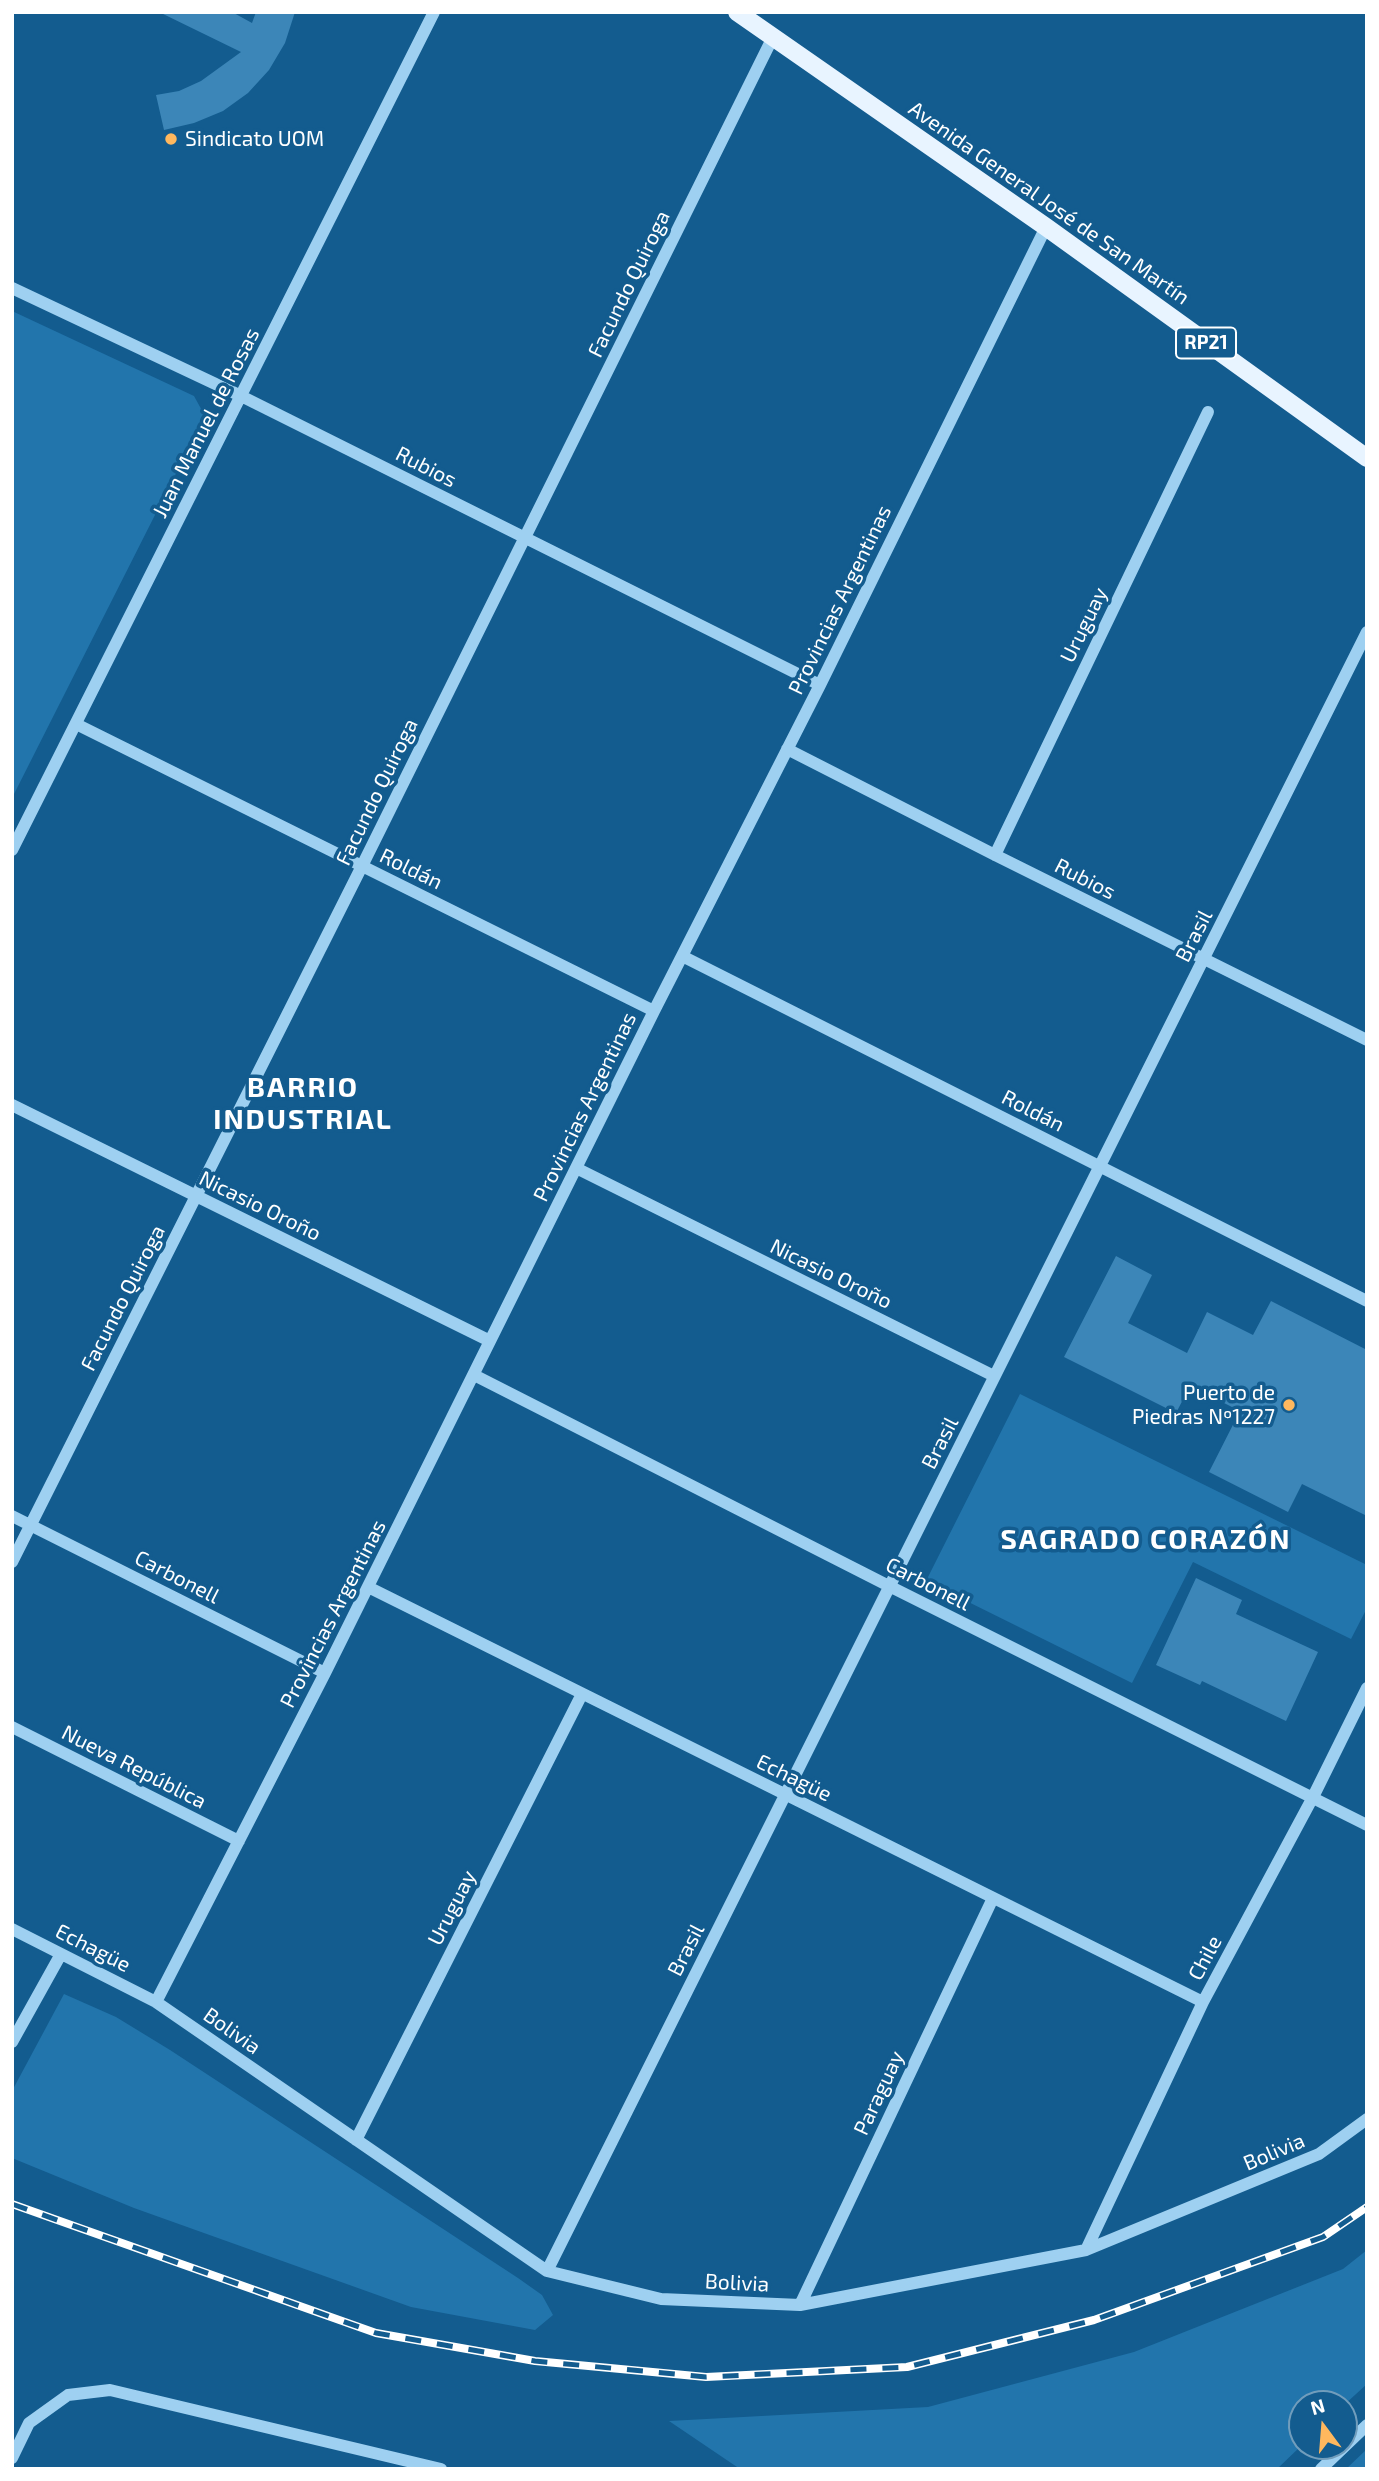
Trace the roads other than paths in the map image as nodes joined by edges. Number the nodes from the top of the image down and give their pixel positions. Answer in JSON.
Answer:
{"nodes":[{"id":1,"x":435,"y":12,"type":"edge"},
{"id":2,"x":737,"y":12,"type":"edge"},
{"id":3,"x":774,"y":37,"type":"junction"},
{"id":4,"x":1046,"y":228,"type":"junction"},
{"id":5,"x":12,"y":288,"type":"edge"},
{"id":6,"x":241,"y":396,"type":"junction"},
{"id":7,"x":1208,"y":412,"type":"dead end"},
{"id":8,"x":1367,"y":458,"type":"edge"},
{"id":9,"x":524,"y":538,"type":"junction"},
{"id":10,"x":1367,"y":632,"type":"edge"},
{"id":11,"x":820,"y":685,"type":"junction"},
{"id":12,"x":76,"y":724,"type":"junction"},
{"id":13,"x":787,"y":749,"type":"junction"},
{"id":14,"x":12,"y":850,"type":"edge"},
{"id":15,"x":995,"y":855,"type":"junction"},
{"id":16,"x":362,"y":866,"type":"junction"},
{"id":17,"x":682,"y":956,"type":"junction"},
{"id":18,"x":1204,"y":960,"type":"junction"},
{"id":19,"x":654,"y":1012,"type":"junction"},
{"id":20,"x":1367,"y":1040,"type":"edge"},
{"id":21,"x":12,"y":1105,"type":"edge"},
{"id":22,"x":1099,"y":1166,"type":"junction"},
{"id":23,"x":576,"y":1168,"type":"junction"},
{"id":24,"x":196,"y":1195,"type":"junction"},
{"id":25,"x":1367,"y":1301,"type":"edge"},
{"id":26,"x":491,"y":1341,"type":"junction"},
{"id":27,"x":474,"y":1375,"type":"junction"},
{"id":28,"x":995,"y":1376,"type":"junction"},
{"id":29,"x":12,"y":1516,"type":"edge"},
{"id":30,"x":31,"y":1525,"type":"junction"},
{"id":31,"x":12,"y":1562,"type":"edge"},
{"id":32,"x":889,"y":1586,"type":"junction"},
{"id":33,"x":368,"y":1587,"type":"junction"},
{"id":34,"x":325,"y":1673,"type":"junction"},
{"id":35,"x":1367,"y":1688,"type":"edge"},
{"id":36,"x":582,"y":1694,"type":"junction"},
{"id":37,"x":12,"y":1727,"type":"edge"},
{"id":38,"x":785,"y":1795,"type":"junction"},
{"id":39,"x":1313,"y":1797,"type":"junction"},
{"id":40,"x":1367,"y":1825,"type":"edge"},
{"id":41,"x":239,"y":1841,"type":"junction"},
{"id":42,"x":993,"y":1898,"type":"junction"},
{"id":43,"x":12,"y":1929,"type":"edge"},
{"id":44,"x":61,"y":1954,"type":"junction"},
{"id":45,"x":156,"y":2002,"type":"junction"},
{"id":46,"x":1203,"y":2002,"type":"junction"},
{"id":47,"x":12,"y":2042,"type":"edge"},
{"id":48,"x":1367,"y":2119,"type":"edge"},
{"id":49,"x":356,"y":2140,"type":"junction"},
{"id":50,"x":1086,"y":2250,"type":"junction"},
{"id":51,"x":547,"y":2271,"type":"junction"},
{"id":52,"x":800,"y":2305,"type":"junction"},
{"id":53,"x":1367,"y":2425,"type":"edge"},
{"id":54,"x":12,"y":2458,"type":"edge"},
{"id":55,"x":441,"y":2469,"type":"edge"},
{"id":56,"x":1321,"y":2469,"type":"edge"}],
"edges":[{"from":1,"to":6,"type":"street","name":"Juan Manuel de Rosas"},
{"from":2,"to":3,"type":"main road","name":"Avenida General José de San Martín","number":"RP21"},
{"from":3,"to":4,"type":"main road","name":"Avenida General José de San Martín","number":"RP21"},
{"from":3,"to":9,"type":"street","name":"Facundo Quiroga"},
{"from":4,"to":8,"type":"main road","name":"Avenida General José de San Martín","number":"RP21"},
{"from":4,"to":11,"type":"street","name":"Provincias Argentinas"},
{"from":5,"to":6,"type":"street","name":"Rubios"},
{"from":6,"to":9,"type":"street","name":"Rubios"},
{"from":6,"to":12,"type":"street","name":"Juan Manuel de Rosas"},
{"from":7,"to":15,"type":"street","name":"Uruguay"},
{"from":9,"to":11,"type":"street","name":"Rubios"},
{"from":9,"to":16,"type":"street","name":"Facundo Quiroga"},
{"from":10,"to":18,"type":"street","name":"Brasil"},
{"from":11,"to":13,"type":"street","name":"Provincias Argentinas"},
{"from":12,"to":14,"type":"street","name":"Juan Manuel de Rosas"},
{"from":12,"to":16,"type":"street","name":"Roldán"},
{"from":13,"to":15,"type":"street","name":"Rubios"},
{"from":13,"to":17,"type":"street","name":"Provincias Argentinas"},
{"from":15,"to":18,"type":"street","name":"Rubios"},
{"from":16,"to":19,"type":"street","name":"Roldán"},
{"from":16,"to":24,"type":"street","name":"Facundo Quiroga"},
{"from":17,"to":19,"type":"street","name":"Provincias Argentinas"},
{"from":17,"to":22,"type":"street","name":"Roldán"},
{"from":18,"to":20,"type":"street","name":"Rubios"},
{"from":18,"to":22,"type":"street","name":"Brasil"},
{"from":19,"to":23,"type":"street","name":"Provincias Argentinas"},
{"from":21,"to":24,"type":"street","name":"Nicasio Oroño"},
{"from":22,"to":25,"type":"street","name":"Roldán"},
{"from":22,"to":28,"type":"street","name":"Brasil"},
{"from":23,"to":26,"type":"street","name":"Provincias Argentinas"},
{"from":23,"to":28,"type":"street","name":"Nicasio Oroño"},
{"from":24,"to":26,"type":"street","name":"Nicasio Oroño"},
{"from":24,"to":30,"type":"street","name":"Facundo Quiroga"},
{"from":26,"to":27,"type":"street","name":"Provincias Argentinas"},
{"from":27,"to":32,"type":"street","name":"Carbonell"},
{"from":27,"to":33,"type":"street","name":"Provincias Argentinas"},
{"from":28,"to":32,"type":"street","name":"Brasil"},
{"from":29,"to":30,"type":"street","name":"Carbonell"},
{"from":30,"to":31,"type":"street","name":"Facundo Quiroga"},
{"from":30,"to":34,"type":"street","name":"Carbonell"},
{"from":32,"to":38,"type":"street","name":"Brasil"},
{"from":32,"to":39,"type":"street","name":"Carbonell"},
{"from":33,"to":34,"type":"street","name":"Provincias Argentinas"},
{"from":33,"to":36,"type":"street","name":"Echagüe"},
{"from":34,"to":41,"type":"street","name":"Provincias Argentinas"},
{"from":35,"to":39,"type":"street","name":"Chile"},
{"from":36,"to":38,"type":"street","name":"Echagüe"},
{"from":36,"to":49,"type":"street","name":"Uruguay"},
{"from":37,"to":41,"type":"street","name":"Nueva República"},
{"from":38,"to":42,"type":"street","name":"Echagüe"},
{"from":38,"to":51,"type":"street","name":"Brasil"},
{"from":39,"to":40,"type":"street","name":"Carbonell"},
{"from":39,"to":46,"type":"street","name":"Chile"},
{"from":41,"to":45,"type":"street","name":"Provincias Argentinas"},
{"from":42,"to":46,"type":"street","name":"Echagüe"},
{"from":42,"to":52,"type":"street","name":"Paraguay"},
{"from":43,"to":44,"type":"street","name":"Echagüe"},
{"from":44,"to":45,"type":"street","name":"Echagüe"},
{"from":44,"to":47,"type":"street"},
{"from":45,"to":49,"type":"street","name":"Bolivia"},
{"from":46,"to":50,"type":"street","name":"Chile"},
{"from":48,"to":50,"type":"street","name":"Bolivia"},
{"from":49,"to":51,"type":"street","name":"Bolivia"},
{"from":50,"to":52,"type":"street","name":"Bolivia"},
{"from":51,"to":52,"type":"street","name":"Bolivia"},
{"from":53,"to":56,"type":"street"},
{"from":54,"to":55,"type":"street"}]}
